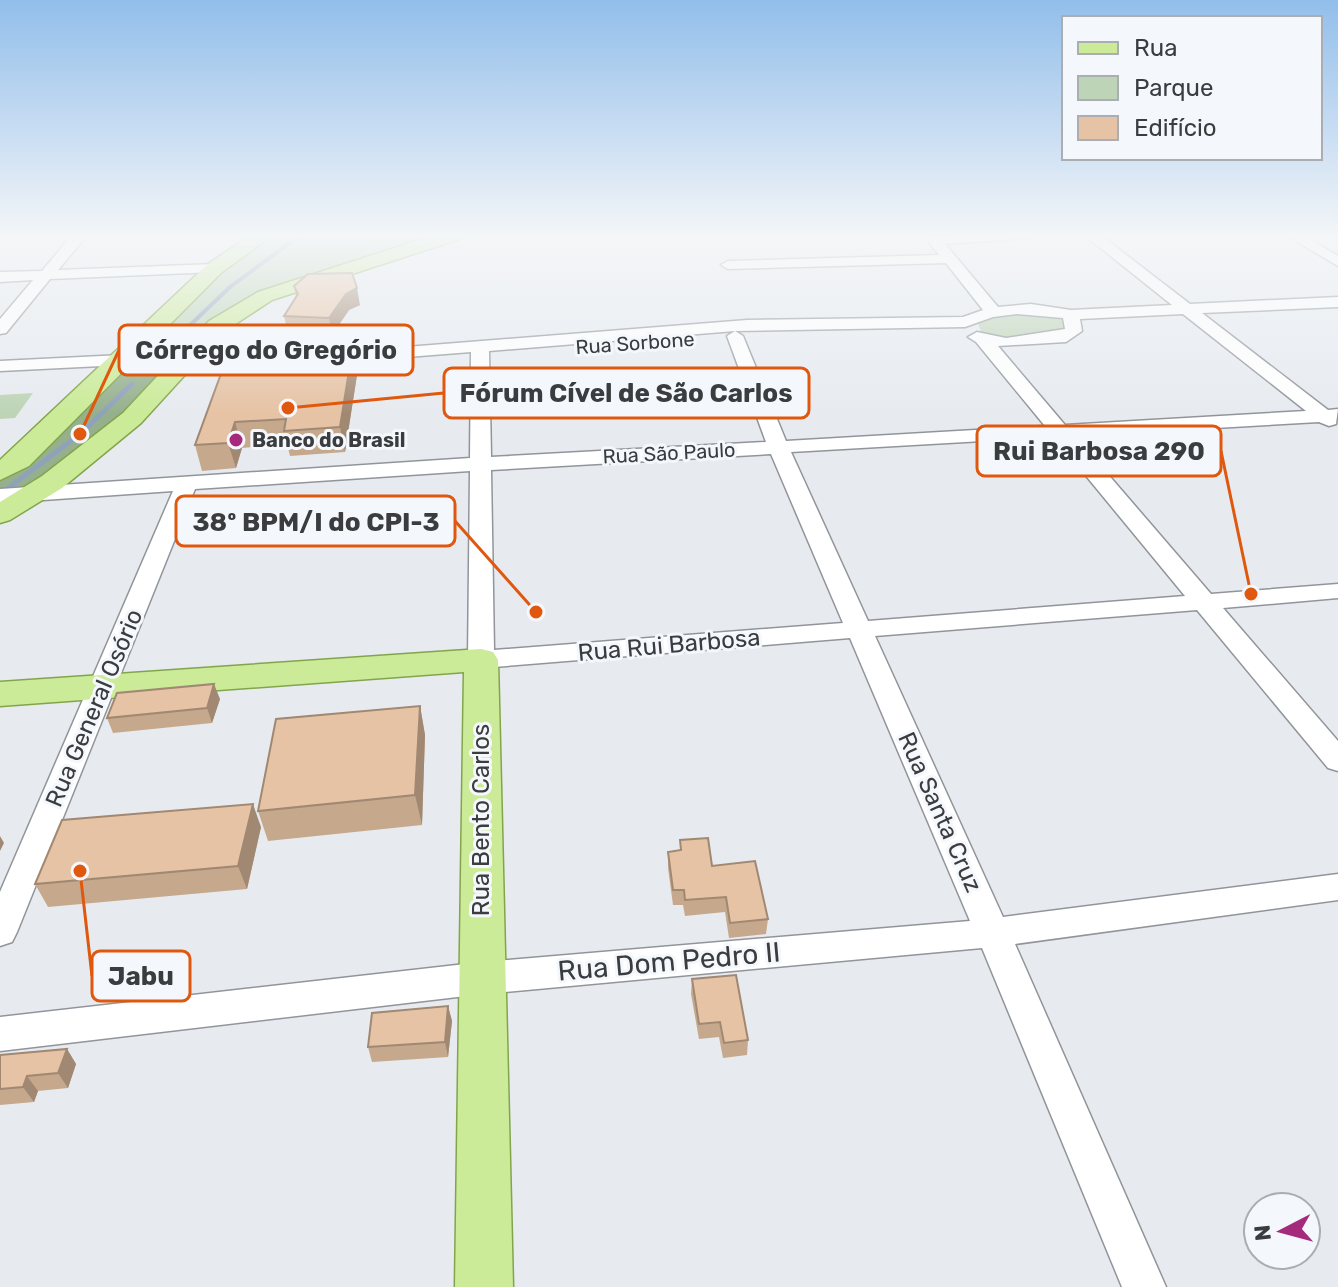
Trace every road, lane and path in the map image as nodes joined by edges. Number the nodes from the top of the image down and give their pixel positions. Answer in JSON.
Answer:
{"nodes":[{"id":1,"x":29,"y":294,"type":"edge"},
{"id":2,"x":189,"y":294,"type":"edge"},
{"id":3,"x":271,"y":294,"type":"edge"},
{"id":4,"x":978,"y":294,"type":"edge"},
{"id":5,"x":1167,"y":294,"type":"edge"},
{"id":6,"x":1338,"y":302,"type":"edge"},
{"id":7,"x":992,"y":310,"type":"junction"},
{"id":8,"x":1188,"y":310,"type":"junction"},
{"id":9,"x":1071,"y":315,"type":"junction"},
{"id":10,"x":2,"y":325,"type":"edge"},
{"id":11,"x":862,"y":327,"type":"junction"},
{"id":12,"x":972,"y":330,"type":"junction"},
{"id":13,"x":735,"y":336,"type":"junction"},
{"id":14,"x":481,"y":348,"type":"junction"},
{"id":15,"x":122,"y":360,"type":"junction"},
{"id":16,"x":303,"y":360,"type":"edge"},
{"id":17,"x":271,"y":362,"type":"edge"},
{"id":18,"x":0,"y":366,"type":"edge"},
{"id":19,"x":176,"y":368,"type":"junction"},
{"id":20,"x":1333,"y":419,"type":"edge"},
{"id":21,"x":1058,"y":432,"type":"junction"},
{"id":22,"x":778,"y":447,"type":"junction"},
{"id":23,"x":481,"y":464,"type":"junction"},
{"id":24,"x":0,"y":472,"type":"edge"},
{"id":25,"x":187,"y":484,"type":"junction"},
{"id":26,"x":28,"y":494,"type":"junction"},
{"id":27,"x":0,"y":496,"type":"edge"},
{"id":28,"x":0,"y":514,"type":"edge"},
{"id":29,"x":1338,"y":591,"type":"edge"},
{"id":30,"x":1203,"y":603,"type":"junction"},
{"id":31,"x":859,"y":629,"type":"junction"},
{"id":32,"x":481,"y":660,"type":"junction"},
{"id":33,"x":105,"y":686,"type":"junction"},
{"id":34,"x":0,"y":694,"type":"edge"},
{"id":35,"x":1338,"y":761,"type":"edge"},
{"id":36,"x":1338,"y":887,"type":"edge"},
{"id":37,"x":0,"y":932,"type":"edge"},
{"id":38,"x":993,"y":933,"type":"junction"},
{"id":39,"x":483,"y":978,"type":"junction"},
{"id":40,"x":0,"y":1034,"type":"edge"},
{"id":41,"x":484,"y":1287,"type":"edge"},
{"id":42,"x":1144,"y":1287,"type":"edge"}],
"edges":[{"from":1,"to":10,"type":"street"},
{"from":2,"to":15,"type":"main road"},
{"from":3,"to":19,"type":"main road"},
{"from":4,"to":7,"type":"street"},
{"from":5,"to":8,"type":"street"},
{"from":6,"to":8,"type":"street"},
{"from":7,"to":9,"type":"street"},
{"from":7,"to":12,"type":"street"},
{"from":8,"to":9,"type":"street"},
{"from":8,"to":20,"type":"street"},
{"from":9,"to":12,"type":"street","name":"Rua Sorbone"},
{"from":11,"to":12,"type":"street","name":"Rua Sorbone"},
{"from":11,"to":13,"type":"street","name":"Rua Sorbone"},
{"from":11,"to":14,"type":"street","name":"Rua Sorbone"},
{"from":12,"to":21,"type":"street"},
{"from":13,"to":14,"type":"street","name":"Rua Sorbone"},
{"from":13,"to":22,"type":"street","name":"Rua Santa Cruz"},
{"from":14,"to":16,"type":"street","name":"Rua Sorbone"},
{"from":14,"to":23,"type":"street","name":"Rua Bento Carlos"},
{"from":15,"to":18,"type":"street"},
{"from":15,"to":19,"type":"street"},
{"from":15,"to":24,"type":"main road"},
{"from":17,"to":19,"type":"street"},
{"from":19,"to":26,"type":"main road"},
{"from":20,"to":21,"type":"street","name":"Rua São Paulo"},
{"from":21,"to":22,"type":"street","name":"Rua São Paulo"},
{"from":21,"to":30,"type":"street"},
{"from":22,"to":23,"type":"street","name":"Rua São Paulo"},
{"from":22,"to":31,"type":"street","name":"Rua Santa Cruz"},
{"from":23,"to":25,"type":"street","name":"Rua São Paulo"},
{"from":23,"to":32,"type":"street","name":"Rua Bento Carlos"},
{"from":25,"to":26,"type":"street","name":"Rua São Paulo"},
{"from":25,"to":33,"type":"street","name":"Rua General Osório"},
{"from":26,"to":27,"type":"street","name":"Rua São Paulo"},
{"from":26,"to":28,"type":"main road"},
{"from":29,"to":30,"type":"street","name":"Rua Rui Barbosa"},
{"from":30,"to":31,"type":"street","name":"Rua Rui Barbosa"},
{"from":30,"to":35,"type":"street"},
{"from":31,"to":32,"type":"street","name":"Rua Rui Barbosa"},
{"from":31,"to":38,"type":"street","name":"Rua Santa Cruz"},
{"from":32,"to":33,"type":"main road","name":"Rua Rui Barbosa"},
{"from":32,"to":39,"type":"main road","name":"Rua Bento Carlos"},
{"from":33,"to":34,"type":"main road","name":"Rua Rui Barbosa"},
{"from":33,"to":37,"type":"street","name":"Rua General Osório"},
{"from":36,"to":38,"type":"street","name":"Rua Dom Pedro II"},
{"from":38,"to":39,"type":"street","name":"Rua Dom Pedro II"},
{"from":38,"to":42,"type":"street","name":"Rua Santa Cruz"},
{"from":39,"to":40,"type":"street","name":"Rua Dom Pedro II"},
{"from":39,"to":41,"type":"main road","name":"Rua Bento Carlos"}]}
